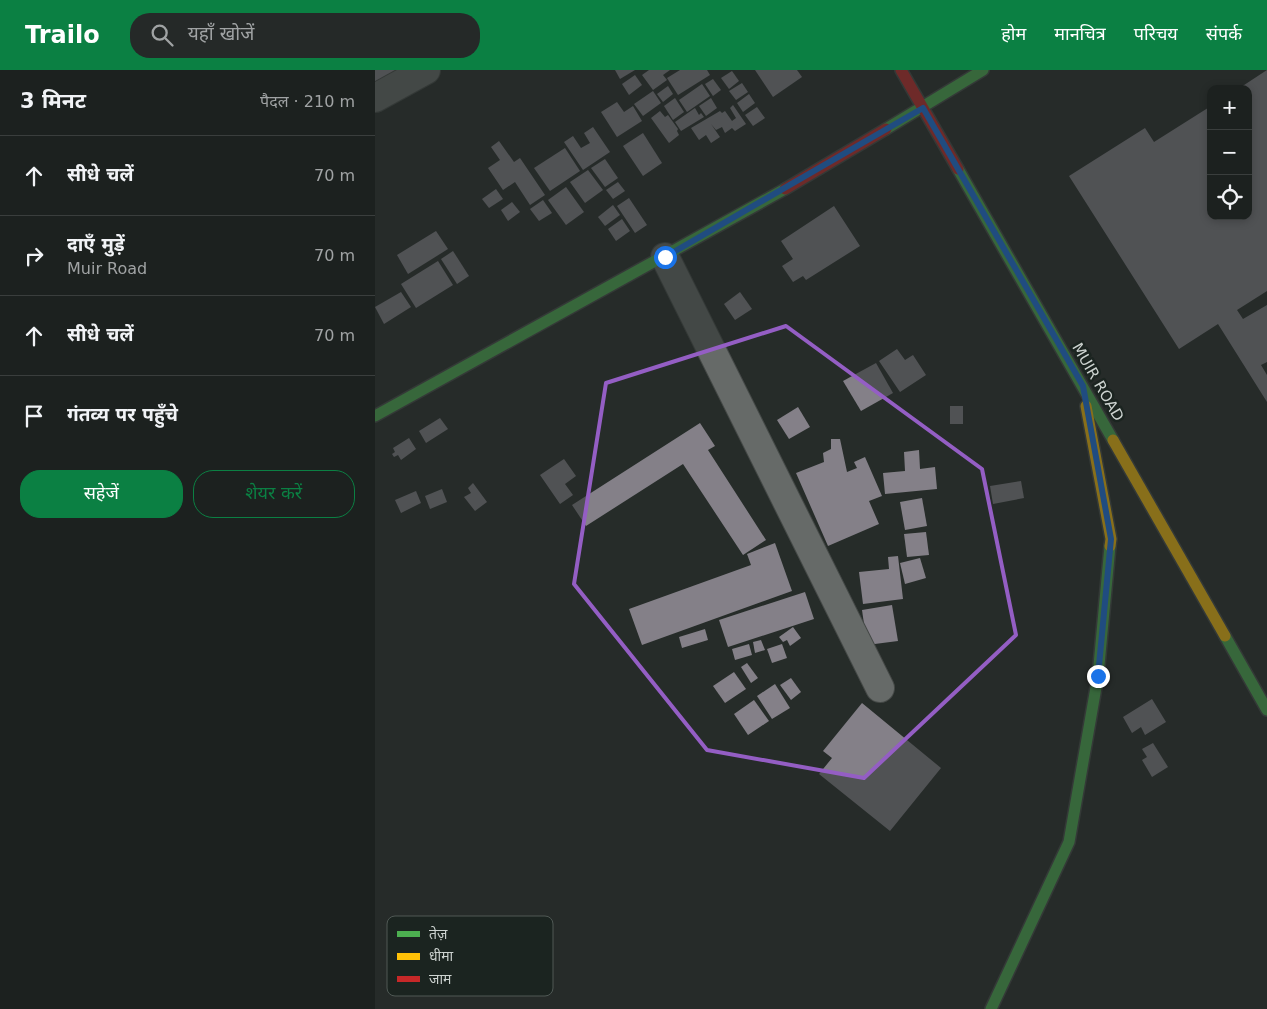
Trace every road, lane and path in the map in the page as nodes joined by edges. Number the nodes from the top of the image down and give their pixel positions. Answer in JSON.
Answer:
{"nodes":[{"id":1,"x":426,"y":70,"type":"edge"},
{"id":2,"x":901,"y":70,"type":"edge"},
{"id":3,"x":983,"y":70,"type":"edge"},
{"id":4,"x":375,"y":98,"type":"edge"},
{"id":5,"x":923,"y":108,"type":"junction"},
{"id":6,"x":665,"y":257,"type":"junction"},
{"id":7,"x":1083,"y":386,"type":"junction"},
{"id":8,"x":375,"y":416,"type":"edge"},
{"id":9,"x":880,"y":688,"type":"dead end"},
{"id":10,"x":1267,"y":710,"type":"edge"},
{"id":11,"x":991,"y":1009,"type":"edge"}],
"edges":[{"from":1,"to":4,"type":"street"},
{"from":2,"to":5,"type":"street","name":"MUIR ROAD"},
{"from":3,"to":5,"type":"street"},
{"from":5,"to":6,"type":"street"},
{"from":5,"to":7,"type":"street","name":"MUIR ROAD"},
{"from":6,"to":8,"type":"street"},
{"from":6,"to":9,"type":"street"},
{"from":7,"to":10,"type":"street","name":"MUIR ROAD"},
{"from":7,"to":11,"type":"street"}]}
